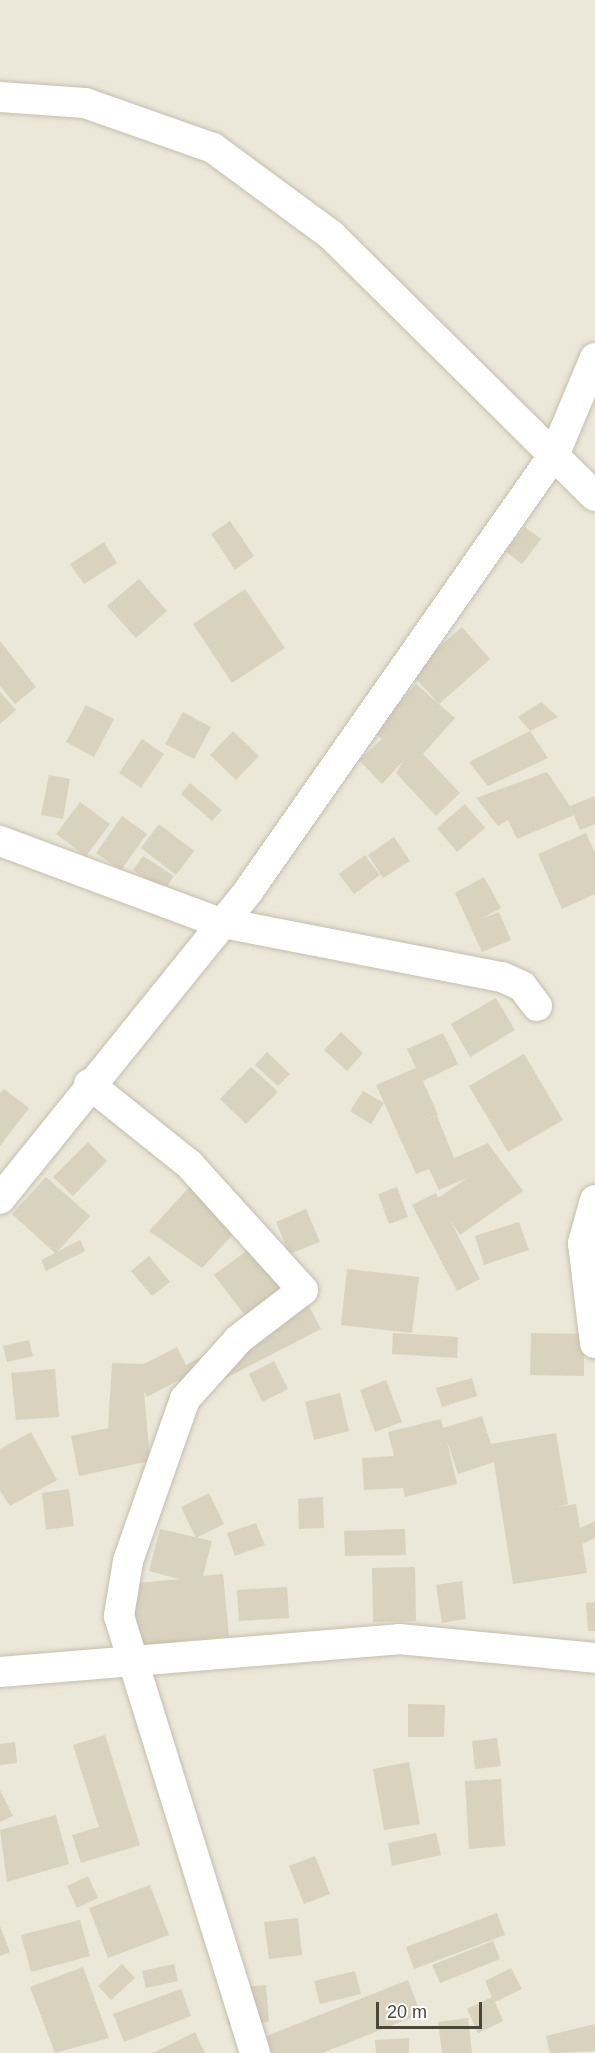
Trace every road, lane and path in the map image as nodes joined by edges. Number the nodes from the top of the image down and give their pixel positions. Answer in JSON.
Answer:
{"nodes":[{"id":1,"x":0,"y":97,"type":"edge"},
{"id":2,"x":595,"y":358,"type":"edge"},
{"id":3,"x":555,"y":453,"type":"junction"},
{"id":4,"x":595,"y":496,"type":"edge"},
{"id":5,"x":0,"y":841,"type":"edge"},
{"id":6,"x":218,"y":922,"type":"junction"},
{"id":7,"x":537,"y":1006,"type":"dead end"},
{"id":8,"x":89,"y":1084,"type":"junction"},
{"id":9,"x":0,"y":1199,"type":"edge"},
{"id":10,"x":595,"y":1200,"type":"edge"},
{"id":11,"x":595,"y":1343,"type":"edge"},
{"id":12,"x":595,"y":1658,"type":"edge"},
{"id":13,"x":130,"y":1663,"type":"junction"},
{"id":14,"x":0,"y":1672,"type":"edge"},
{"id":15,"x":255,"y":2053,"type":"edge"}],
"edges":[{"from":1,"to":3,"type":"street"},
{"from":2,"to":3,"type":"street"},
{"from":3,"to":4,"type":"street"},
{"from":3,"to":6,"type":"street"},
{"from":5,"to":6,"type":"street"},
{"from":6,"to":7,"type":"street"},
{"from":6,"to":8,"type":"street"},
{"from":8,"to":9,"type":"street"},
{"from":8,"to":13,"type":"street"},
{"from":10,"to":11,"type":"street"},
{"from":12,"to":13,"type":"street"},
{"from":13,"to":14,"type":"street"},
{"from":13,"to":15,"type":"street"}]}
